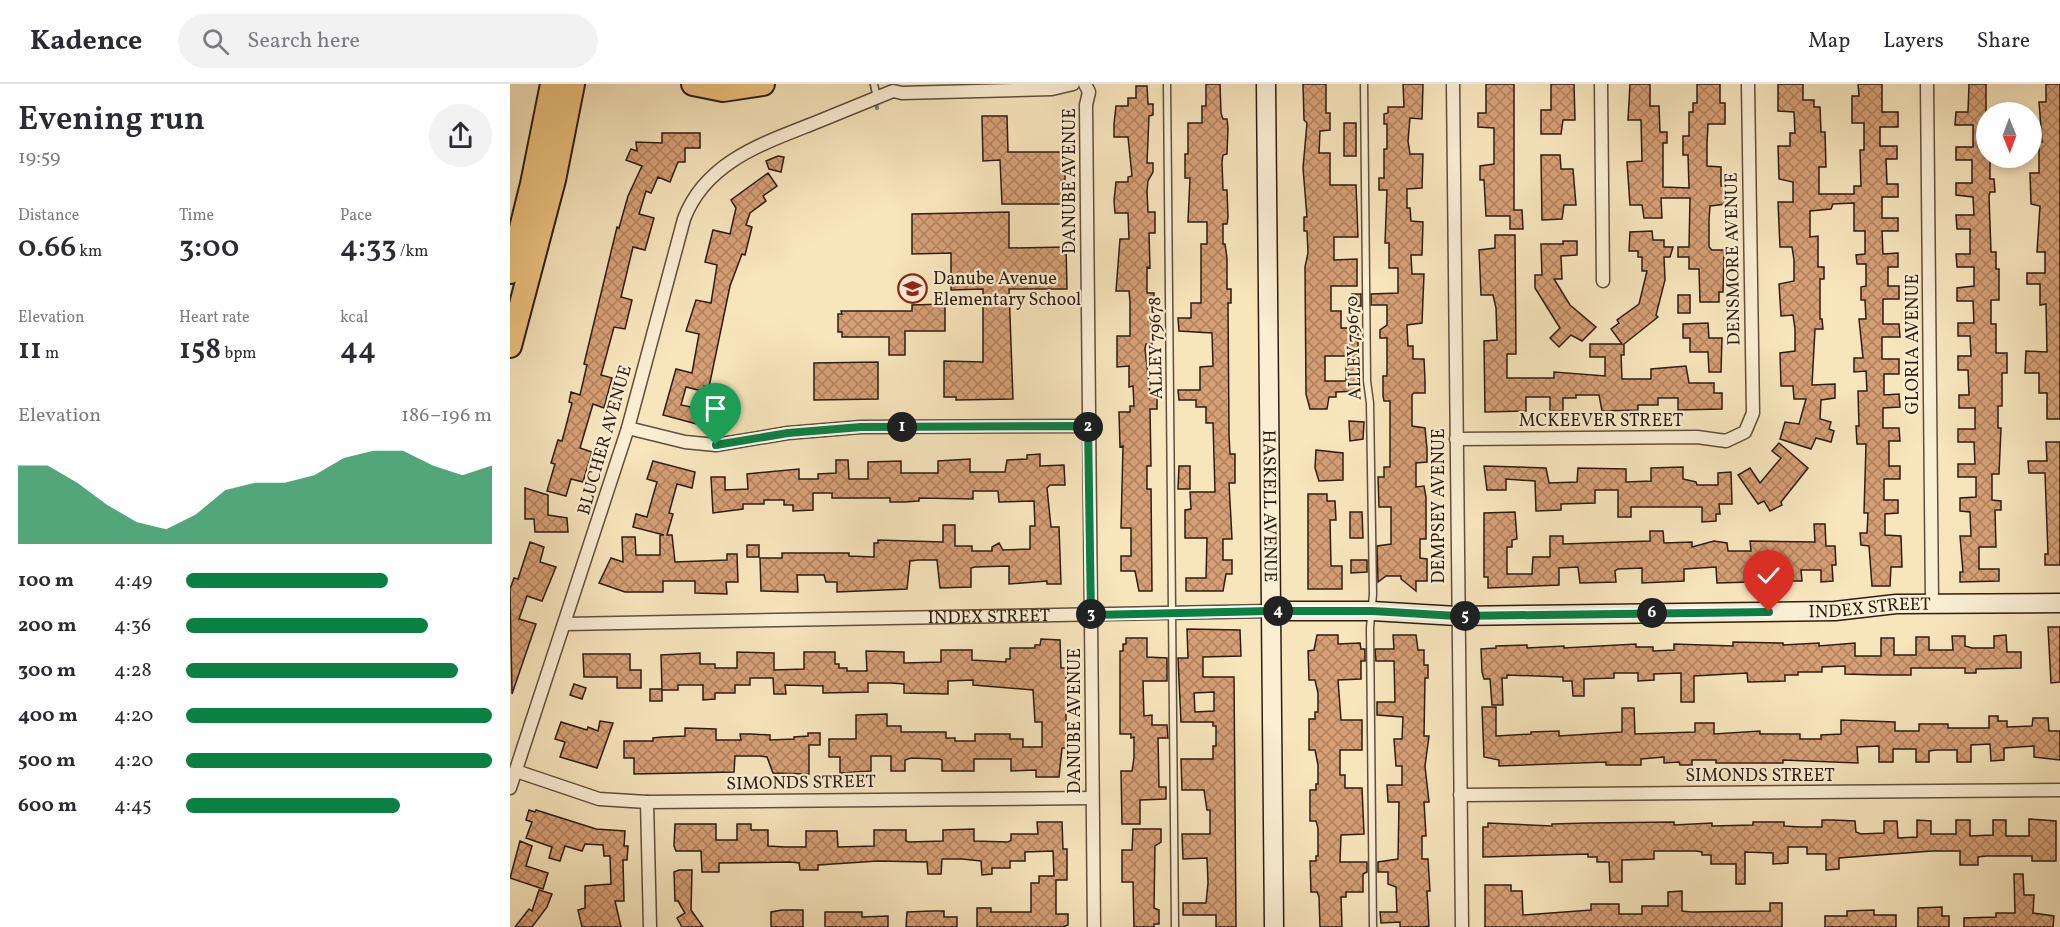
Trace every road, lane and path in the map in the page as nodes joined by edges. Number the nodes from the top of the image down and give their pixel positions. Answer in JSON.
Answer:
{"nodes":[{"id":1,"x":537,"y":84,"type":"edge"},
{"id":2,"x":552,"y":84,"type":"edge"},
{"id":3,"x":561,"y":84,"type":"edge"},
{"id":4,"x":573,"y":84,"type":"edge"},
{"id":5,"x":693,"y":84,"type":"edge"},
{"id":6,"x":763,"y":84,"type":"edge"},
{"id":7,"x":874,"y":84,"type":"edge"},
{"id":8,"x":1072,"y":84,"type":"edge"},
{"id":9,"x":1085,"y":84,"type":"edge"},
{"id":10,"x":1167,"y":84,"type":"edge"},
{"id":11,"x":1266,"y":84,"type":"edge"},
{"id":12,"x":1364,"y":84,"type":"edge"},
{"id":13,"x":1453,"y":84,"type":"edge"},
{"id":14,"x":1601,"y":84,"type":"edge"},
{"id":15,"x":1748,"y":84,"type":"edge"},
{"id":16,"x":1927,"y":84,"type":"edge"},
{"id":17,"x":893,"y":88,"type":"edge"},
{"id":18,"x":877,"y":98,"type":"junction"},
{"id":19,"x":510,"y":213,"type":"edge"},
{"id":20,"x":510,"y":272,"type":"edge"},
{"id":21,"x":1603,"y":281,"type":"dead end"},
{"id":22,"x":510,"y":301,"type":"edge"},
{"id":23,"x":510,"y":346,"type":"edge"},
{"id":24,"x":1088,"y":426,"type":"junction"},
{"id":25,"x":628,"y":428,"type":"junction"},
{"id":26,"x":1745,"y":432,"type":"joint"},
{"id":27,"x":1455,"y":439,"type":"junction"},
{"id":28,"x":1932,"y":603,"type":"junction"},
{"id":29,"x":2060,"y":603,"type":"edge"},
{"id":30,"x":1270,"y":611,"type":"junction"},
{"id":31,"x":1372,"y":611,"type":"junction"},
{"id":32,"x":1173,"y":613,"type":"junction"},
{"id":33,"x":1091,"y":615,"type":"junction"},
{"id":34,"x":1457,"y":616,"type":"junction"},
{"id":35,"x":565,"y":624,"type":"junction"},
{"id":36,"x":516,"y":771,"type":"junction"},
{"id":37,"x":510,"y":788,"type":"edge"},
{"id":38,"x":2060,"y":790,"type":"edge"},
{"id":39,"x":1460,"y":795,"type":"junction"},
{"id":40,"x":1092,"y":798,"type":"junction"},
{"id":41,"x":647,"y":802,"type":"junction"},
{"id":42,"x":650,"y":927,"type":"edge"},
{"id":43,"x":1094,"y":927,"type":"edge"},
{"id":44,"x":1175,"y":927,"type":"edge"},
{"id":45,"x":1274,"y":927,"type":"edge"},
{"id":46,"x":1373,"y":927,"type":"edge"},
{"id":47,"x":1462,"y":927,"type":"edge"}],
"edges":[{"from":1,"to":19,"type":"highway"},
{"from":2,"to":20,"type":"highway"},
{"from":3,"to":22,"type":"highway"},
{"from":4,"to":23,"type":"highway"},
{"from":5,"to":6,"type":"highway"},
{"from":7,"to":18,"type":"lane"},
{"from":8,"to":17,"type":"street"},
{"from":9,"to":24,"type":"street","name":"DANUBE AVENUE"},
{"from":10,"to":32,"type":"lane","name":"ALLEY 79678"},
{"from":11,"to":30,"type":"main road","name":"HASKELL AVENUE"},
{"from":12,"to":31,"type":"lane","name":"ALLEY 79670"},
{"from":13,"to":27,"type":"street","name":"DEMPSEY AVENUE"},
{"from":14,"to":21,"type":"street"},
{"from":15,"to":26,"type":"street","name":"DENSMORE AVENUE"},
{"from":16,"to":28,"type":"street","name":"GLORIA AVENUE"},
{"from":17,"to":18,"type":"street","name":"BLUCHER AVENUE"},
{"from":18,"to":25,"type":"street","name":"BLUCHER AVENUE"},
{"from":24,"to":25,"type":"street"},
{"from":24,"to":33,"type":"street","name":"DANUBE AVENUE"},
{"from":25,"to":35,"type":"street","name":"BLUCHER AVENUE"},
{"from":26,"to":27,"type":"street","name":"MCKEEVER STREET"},
{"from":27,"to":34,"type":"street","name":"DEMPSEY AVENUE"},
{"from":28,"to":29,"type":"main road","name":"INDEX STREET"},
{"from":28,"to":34,"type":"main road","name":"INDEX STREET"},
{"from":30,"to":31,"type":"main road","name":"INDEX STREET"},
{"from":30,"to":32,"type":"street","name":"INDEX STREET"},
{"from":30,"to":45,"type":"main road","name":"HASKELL AVENUE"},
{"from":31,"to":34,"type":"main road","name":"INDEX STREET"},
{"from":31,"to":46,"type":"lane","name":"ALLEY 79670"},
{"from":32,"to":33,"type":"street","name":"INDEX STREET"},
{"from":32,"to":44,"type":"lane","name":"ALLEY 79678"},
{"from":33,"to":35,"type":"street","name":"INDEX STREET"},
{"from":33,"to":40,"type":"street","name":"DANUBE AVENUE"},
{"from":34,"to":39,"type":"street","name":"DEMPSEY AVENUE"},
{"from":35,"to":36,"type":"street","name":"BLUCHER AVENUE"},
{"from":36,"to":37,"type":"street","name":"BLUCHER AVENUE"},
{"from":36,"to":41,"type":"street","name":"SIMONDS STREET"},
{"from":38,"to":39,"type":"street","name":"SIMONDS STREET"},
{"from":39,"to":47,"type":"street","name":"DEMPSEY AVENUE"},
{"from":40,"to":41,"type":"street","name":"SIMONDS STREET"},
{"from":40,"to":43,"type":"street","name":"DANUBE AVENUE"},
{"from":41,"to":42,"type":"street"}]}
